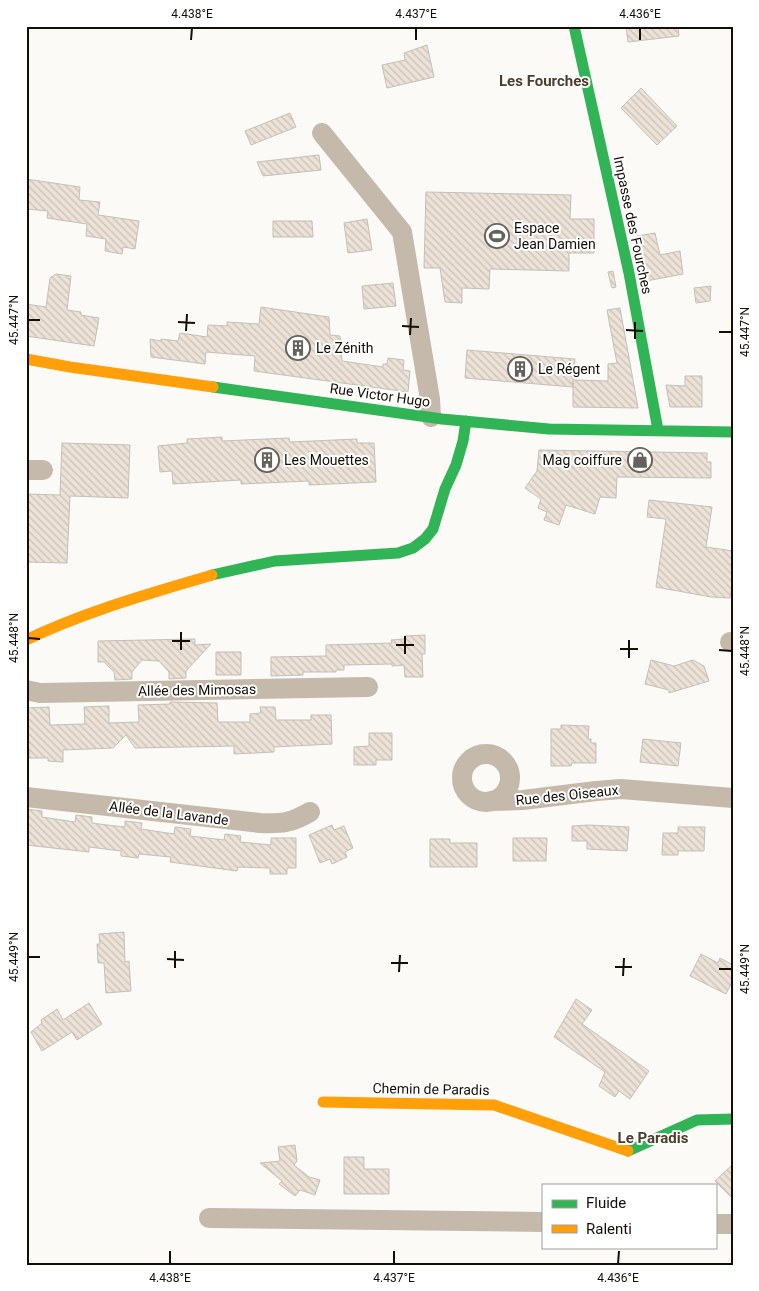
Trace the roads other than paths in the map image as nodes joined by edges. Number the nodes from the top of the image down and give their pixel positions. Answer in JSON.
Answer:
{"nodes":[{"id":1,"x":574,"y":26,"type":"edge"},
{"id":2,"x":322,"y":133,"type":"dead end"},
{"id":3,"x":26,"y":359,"type":"edge"},
{"id":4,"x":431,"y":417,"type":"junction"},
{"id":5,"x":466,"y":421,"type":"junction"},
{"id":6,"x":658,"y":430,"type":"junction"},
{"id":7,"x":733,"y":432,"type":"edge"},
{"id":8,"x":26,"y":640,"type":"edge"},
{"id":9,"x":368,"y":687,"type":"dead end"},
{"id":10,"x":26,"y":690,"type":"edge"},
{"id":11,"x":26,"y":797,"type":"edge"},
{"id":12,"x":733,"y":798,"type":"edge"},
{"id":13,"x":491,"y":801,"type":"dead end"},
{"id":14,"x":310,"y":812,"type":"dead end"},
{"id":15,"x":324,"y":1102,"type":"dead end"},
{"id":16,"x":733,"y":1119,"type":"edge"},
{"id":17,"x":209,"y":1218,"type":"dead end"},
{"id":18,"x":542,"y":1222,"type":"edge"},
{"id":19,"x":716,"y":1224,"type":"edge"},
{"id":20,"x":733,"y":1224,"type":"edge"}],
"edges":[{"from":1,"to":6,"type":"street","name":"Impasse des Fourches"},
{"from":2,"to":4,"type":"street"},
{"from":3,"to":4,"type":"street","name":"Rue Victor Hugo"},
{"from":4,"to":5,"type":"street","name":"Rue Victor Hugo"},
{"from":5,"to":6,"type":"street","name":"Rue Victor Hugo"},
{"from":5,"to":8,"type":"street"},
{"from":6,"to":7,"type":"street","name":"Rue Victor Hugo"},
{"from":9,"to":10,"type":"street","name":"Allée des Mimosas"},
{"from":11,"to":14,"type":"street","name":"Allée de la Lavande"},
{"from":12,"to":13,"type":"street","name":"Rue des Oiseaux"},
{"from":15,"to":16,"type":"street","name":"Chemin de Paradis"},
{"from":17,"to":18,"type":"street"},
{"from":19,"to":20,"type":"street"}]}
